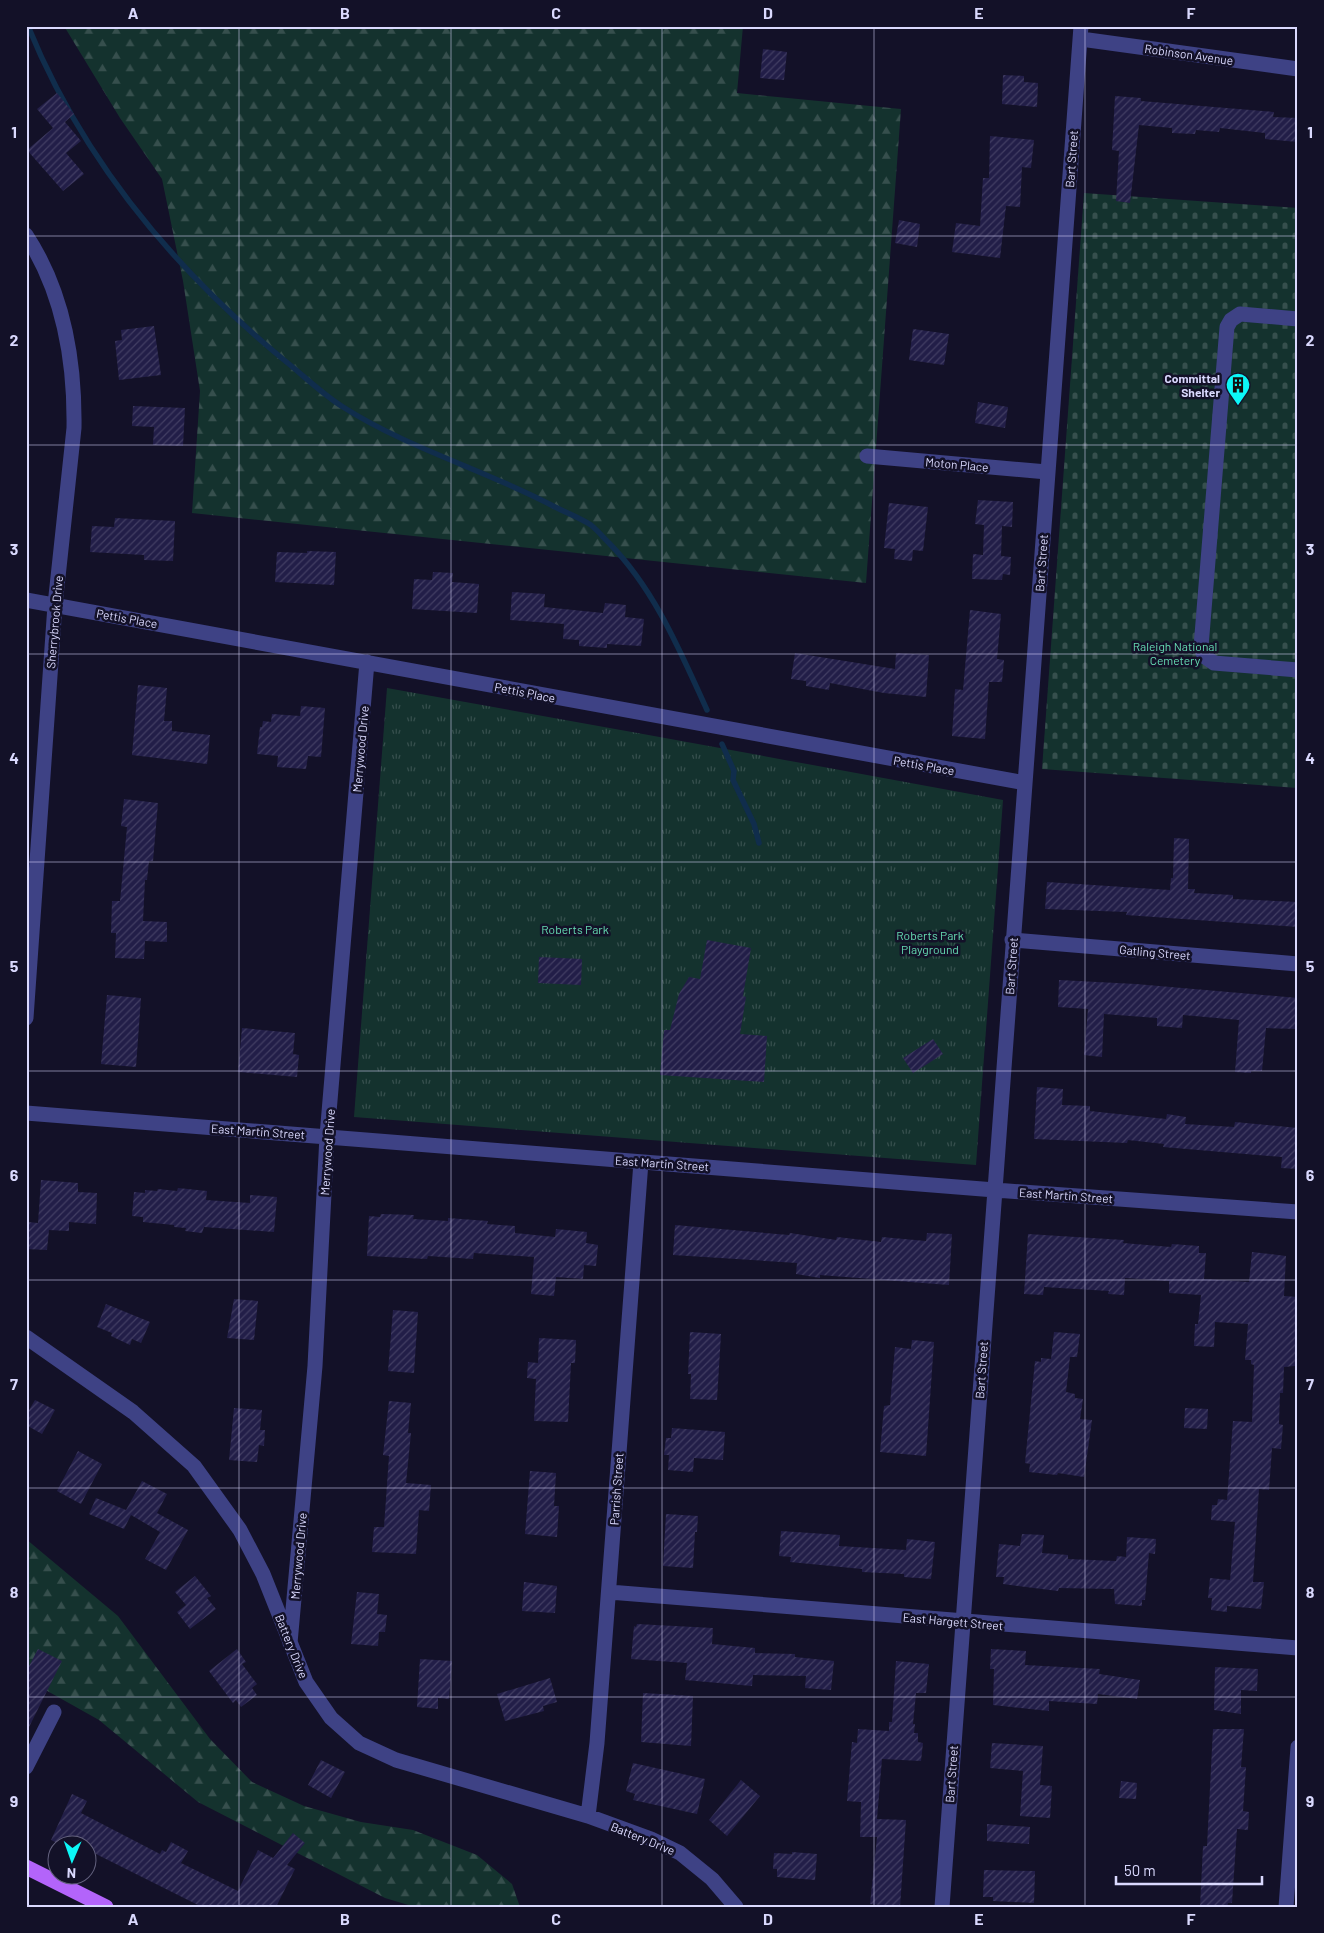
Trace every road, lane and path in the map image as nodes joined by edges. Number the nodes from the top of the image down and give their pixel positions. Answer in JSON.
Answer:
{"nodes":[{"id":1,"x":1081,"y":32,"type":"edge"},
{"id":2,"x":1298,"y":69,"type":"edge"},
{"id":3,"x":26,"y":236,"type":"edge"},
{"id":4,"x":1298,"y":319,"type":"edge"},
{"id":5,"x":867,"y":456,"type":"dead end"},
{"id":6,"x":1047,"y":472,"type":"junction"},
{"id":7,"x":26,"y":600,"type":"edge"},
{"id":8,"x":55,"y":605,"type":"junction"},
{"id":9,"x":367,"y":662,"type":"junction"},
{"id":10,"x":1298,"y":670,"type":"edge"},
{"id":11,"x":1025,"y":783,"type":"junction"},
{"id":12,"x":29,"y":932,"type":"edge"},
{"id":13,"x":1012,"y":940,"type":"junction"},
{"id":14,"x":1298,"y":964,"type":"edge"},
{"id":15,"x":26,"y":1018,"type":"edge"},
{"id":16,"x":26,"y":1113,"type":"edge"},
{"id":17,"x":328,"y":1136,"type":"junction"},
{"id":18,"x":640,"y":1162,"type":"junction"},
{"id":19,"x":995,"y":1190,"type":"junction"},
{"id":20,"x":1298,"y":1212,"type":"edge"},
{"id":21,"x":26,"y":1338,"type":"edge"},
{"id":22,"x":609,"y":1592,"type":"junction"},
{"id":23,"x":962,"y":1621,"type":"junction"},
{"id":24,"x":290,"y":1643,"type":"junction"},
{"id":25,"x":1298,"y":1648,"type":"edge"},
{"id":26,"x":54,"y":1712,"type":"dead end"},
{"id":27,"x":1298,"y":1747,"type":"edge"},
{"id":28,"x":26,"y":1767,"type":"edge"},
{"id":29,"x":588,"y":1816,"type":"junction"},
{"id":30,"x":26,"y":1867,"type":"edge"},
{"id":31,"x":106,"y":1907,"type":"edge"},
{"id":32,"x":736,"y":1907,"type":"edge"},
{"id":33,"x":942,"y":1907,"type":"edge"},
{"id":34,"x":1286,"y":1907,"type":"edge"}],
"edges":[{"from":1,"to":2,"type":"street","name":"Robinson Avenue"},
{"from":1,"to":6,"type":"street","name":"Bart Street"},
{"from":3,"to":8,"type":"street","name":"Sherrybrook Drive"},
{"from":4,"to":10,"type":"street"},
{"from":5,"to":6,"type":"street","name":"Moton Place"},
{"from":6,"to":11,"type":"street","name":"Bart Street"},
{"from":7,"to":8,"type":"street","name":"Pettis Place"},
{"from":8,"to":9,"type":"street","name":"Pettis Place"},
{"from":8,"to":12,"type":"street","name":"Sherrybrook Drive"},
{"from":9,"to":11,"type":"street","name":"Pettis Place"},
{"from":9,"to":17,"type":"street","name":"Merrywood Drive"},
{"from":11,"to":13,"type":"street","name":"Bart Street"},
{"from":12,"to":15,"type":"street","name":"Sherrybrook Drive"},
{"from":13,"to":14,"type":"street","name":"Gatling Street"},
{"from":13,"to":19,"type":"street","name":"Bart Street"},
{"from":16,"to":17,"type":"street","name":"East Martin Street"},
{"from":17,"to":18,"type":"street","name":"East Martin Street"},
{"from":17,"to":24,"type":"street","name":"Merrywood Drive"},
{"from":18,"to":19,"type":"street","name":"East Martin Street"},
{"from":18,"to":22,"type":"street","name":"Parrish Street"},
{"from":19,"to":20,"type":"street","name":"East Martin Street"},
{"from":19,"to":23,"type":"street","name":"Bart Street"},
{"from":21,"to":24,"type":"street","name":"Battery Drive"},
{"from":22,"to":23,"type":"street","name":"East Hargett Street"},
{"from":22,"to":29,"type":"street","name":"Parrish Street"},
{"from":23,"to":25,"type":"street","name":"East Hargett Street"},
{"from":23,"to":33,"type":"street","name":"Bart Street"},
{"from":24,"to":29,"type":"street","name":"Battery Drive"},
{"from":26,"to":28,"type":"street"},
{"from":27,"to":34,"type":"street"},
{"from":29,"to":32,"type":"street","name":"Battery Drive"},
{"from":30,"to":31,"type":"main road"}]}
